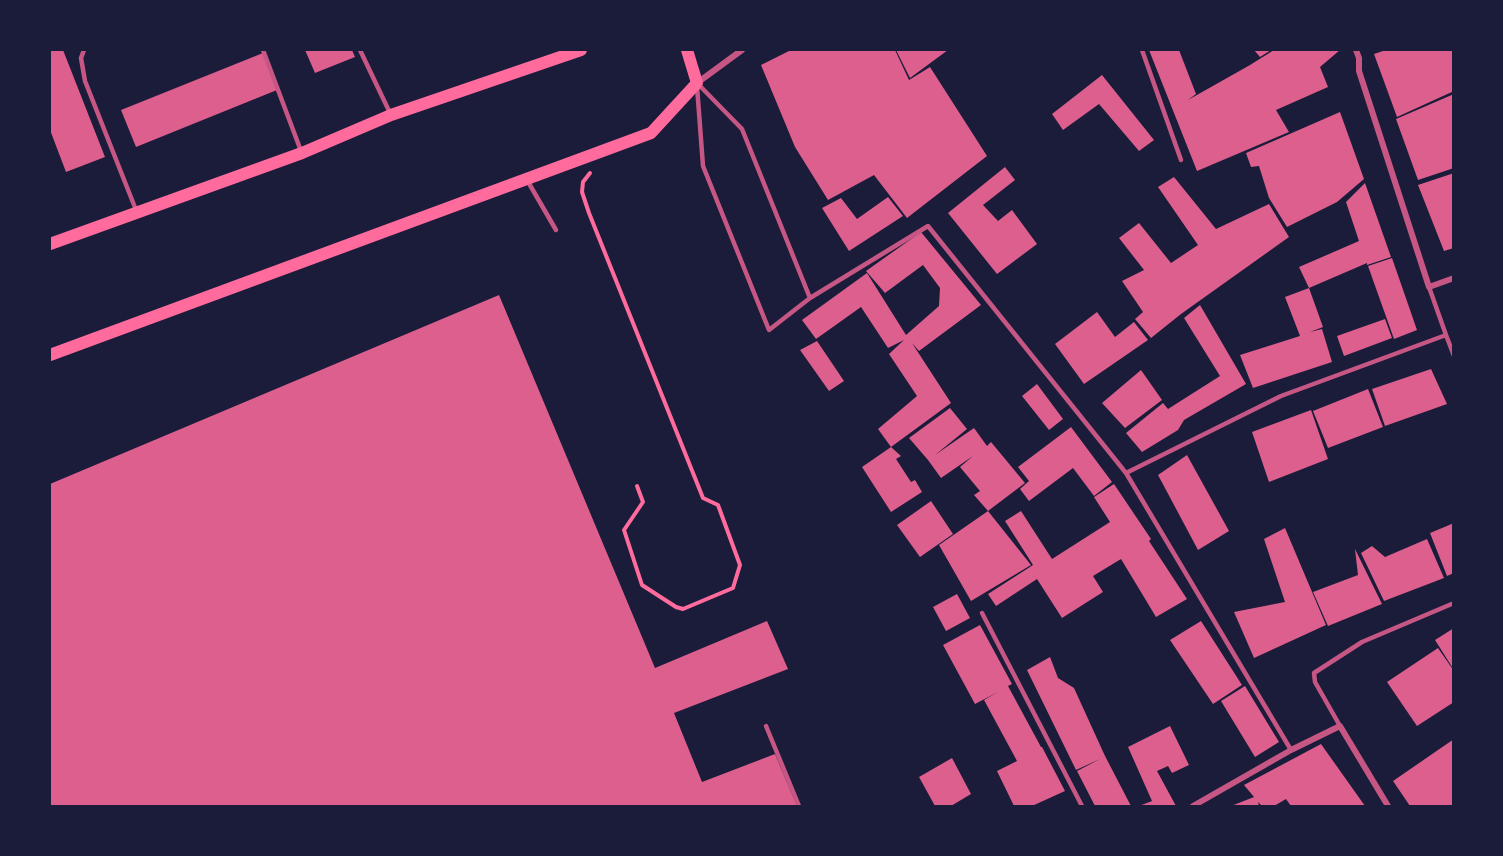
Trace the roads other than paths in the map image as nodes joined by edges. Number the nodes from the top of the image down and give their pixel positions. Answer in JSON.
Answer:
{"nodes":[{"id":1,"x":84,"y":50,"type":"edge"},
{"id":2,"x":262,"y":50,"type":"edge"},
{"id":3,"x":360,"y":50,"type":"edge"},
{"id":4,"x":581,"y":50,"type":"edge"},
{"id":5,"x":687,"y":50,"type":"edge"},
{"id":6,"x":742,"y":50,"type":"edge"},
{"id":7,"x":1142,"y":50,"type":"edge"},
{"id":8,"x":1356,"y":50,"type":"edge"},
{"id":9,"x":697,"y":83,"type":"junction"},
{"id":10,"x":391,"y":115,"type":"junction"},
{"id":11,"x":302,"y":153,"type":"junction"},
{"id":12,"x":1181,"y":160,"type":"dead end"},
{"id":13,"x":527,"y":179,"type":"junction"},
{"id":14,"x":137,"y":213,"type":"junction"},
{"id":15,"x":556,"y":230,"type":"dead end"},
{"id":16,"x":50,"y":244,"type":"edge"},
{"id":17,"x":1454,"y":278,"type":"edge"},
{"id":18,"x":1430,"y":286,"type":"junction"},
{"id":19,"x":810,"y":298,"type":"junction"},
{"id":20,"x":1446,"y":335,"type":"junction"},
{"id":21,"x":50,"y":356,"type":"edge"},
{"id":22,"x":1454,"y":356,"type":"edge"},
{"id":23,"x":1126,"y":473,"type":"junction"},
{"id":24,"x":1454,"y":603,"type":"edge"},
{"id":25,"x":982,"y":613,"type":"dead end"},
{"id":26,"x":765,"y":726,"type":"dead end"},
{"id":27,"x":1340,"y":726,"type":"junction"},
{"id":28,"x":1291,"y":750,"type":"junction"},
{"id":29,"x":799,"y":807,"type":"edge"},
{"id":30,"x":1082,"y":807,"type":"edge"},
{"id":31,"x":1193,"y":807,"type":"edge"},
{"id":32,"x":1388,"y":807,"type":"edge"}],
"edges":[{"from":1,"to":14,"type":"lane"},
{"from":2,"to":11,"type":"lane"},
{"from":3,"to":10,"type":"lane"},
{"from":4,"to":10,"type":"main road"},
{"from":5,"to":9,"type":"main road"},
{"from":6,"to":9,"type":"street"},
{"from":7,"to":12,"type":"lane"},
{"from":8,"to":18,"type":"street"},
{"from":9,"to":13,"type":"main road"},
{"from":9,"to":19,"type":"lane"},
{"from":9,"to":19,"type":"lane"},
{"from":10,"to":11,"type":"main road"},
{"from":11,"to":14,"type":"main road"},
{"from":13,"to":15,"type":"lane"},
{"from":13,"to":21,"type":"main road"},
{"from":14,"to":16,"type":"main road"},
{"from":17,"to":18,"type":"street"},
{"from":18,"to":20,"type":"lane"},
{"from":19,"to":23,"type":"lane"},
{"from":20,"to":22,"type":"lane"},
{"from":20,"to":23,"type":"lane"},
{"from":23,"to":28,"type":"lane"},
{"from":24,"to":27,"type":"lane"},
{"from":25,"to":30,"type":"lane"},
{"from":26,"to":29,"type":"lane"},
{"from":27,"to":28,"type":"street"},
{"from":27,"to":32,"type":"street"},
{"from":28,"to":31,"type":"street"}]}
